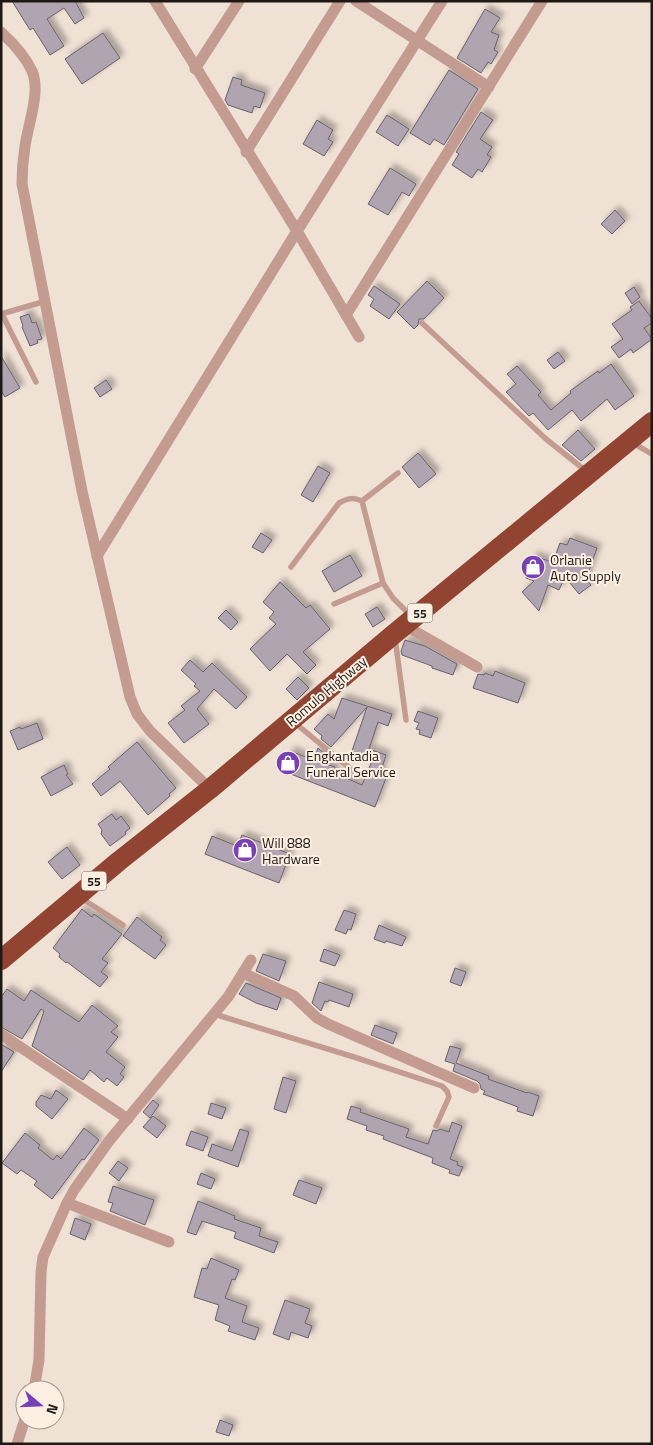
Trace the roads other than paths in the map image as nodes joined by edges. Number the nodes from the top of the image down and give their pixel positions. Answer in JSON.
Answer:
{"nodes":[{"id":1,"x":155,"y":1,"type":"edge"},
{"id":2,"x":239,"y":1,"type":"edge"},
{"id":3,"x":340,"y":1,"type":"edge"},
{"id":4,"x":356,"y":1,"type":"edge"},
{"id":5,"x":442,"y":1,"type":"edge"},
{"id":6,"x":542,"y":1,"type":"edge"},
{"id":7,"x":1,"y":32,"type":"edge"},
{"id":8,"x":416,"y":41,"type":"junction"},
{"id":9,"x":195,"y":69,"type":"junction"},
{"id":10,"x":489,"y":87,"type":"junction"},
{"id":11,"x":246,"y":152,"type":"junction"},
{"id":12,"x":297,"y":231,"type":"junction"},
{"id":13,"x":46,"y":301,"type":"junction"},
{"id":14,"x":2,"y":314,"type":"edge"},
{"id":15,"x":346,"y":315,"type":"junction"},
{"id":16,"x":422,"y":323,"type":"dead end"},
{"id":17,"x":359,"y":337,"type":"dead end"},
{"id":18,"x":36,"y":382,"type":"dead end"},
{"id":19,"x":650,"y":425,"type":"edge"},
{"id":20,"x":629,"y":441,"type":"junction"},
{"id":21,"x":652,"y":454,"type":"edge"},
{"id":22,"x":398,"y":473,"type":"dead end"},
{"id":23,"x":589,"y":474,"type":"junction"},
{"id":24,"x":362,"y":501,"type":"junction"},
{"id":25,"x":97,"y":556,"type":"junction"},
{"id":26,"x":291,"y":567,"type":"dead end"},
{"id":27,"x":383,"y":583,"type":"junction"},
{"id":28,"x":334,"y":604,"type":"dead end"},
{"id":29,"x":404,"y":626,"type":"junction"},
{"id":30,"x":476,"y":667,"type":"dead end"},
{"id":31,"x":406,"y":720,"type":"dead end"},
{"id":32,"x":291,"y":721,"type":"junction"},
{"id":33,"x":358,"y":775,"type":"dead end"},
{"id":34,"x":210,"y":789,"type":"junction"},
{"id":35,"x":77,"y":896,"type":"junction"},
{"id":36,"x":123,"y":925,"type":"dead end"},
{"id":37,"x":1,"y":960,"type":"edge"},
{"id":38,"x":251,"y":960,"type":"dead end"},
{"id":39,"x":244,"y":972,"type":"junction"},
{"id":40,"x":214,"y":1014,"type":"junction"},
{"id":41,"x":1,"y":1034,"type":"edge"},
{"id":42,"x":474,"y":1088,"type":"dead end"},
{"id":43,"x":128,"y":1119,"type":"junction"},
{"id":44,"x":436,"y":1126,"type":"dead end"},
{"id":45,"x":67,"y":1203,"type":"junction"},
{"id":46,"x":169,"y":1242,"type":"dead end"},
{"id":47,"x":36,"y":1380,"type":"edge"},
{"id":48,"x":21,"y":1430,"type":"edge"},
{"id":49,"x":17,"y":1444,"type":"edge"}],
"edges":[{"from":1,"to":9,"type":"street"},
{"from":2,"to":9,"type":"street"},
{"from":3,"to":11,"type":"street"},
{"from":4,"to":8,"type":"street"},
{"from":5,"to":8,"type":"street"},
{"from":6,"to":10,"type":"street"},
{"from":7,"to":13,"type":"street"},
{"from":8,"to":10,"type":"street"},
{"from":8,"to":12,"type":"street"},
{"from":9,"to":11,"type":"street"},
{"from":10,"to":15,"type":"street"},
{"from":11,"to":12,"type":"street"},
{"from":12,"to":15,"type":"street"},
{"from":12,"to":25,"type":"street"},
{"from":13,"to":14,"type":"lane"},
{"from":13,"to":25,"type":"street"},
{"from":14,"to":18,"type":"lane"},
{"from":15,"to":17,"type":"street"},
{"from":16,"to":23,"type":"lane"},
{"from":19,"to":20,"type":"highway","name":"Romulo Highway","number":"55"},
{"from":20,"to":21,"type":"lane"},
{"from":20,"to":23,"type":"highway","name":"Romulo Highway","number":"55"},
{"from":22,"to":24,"type":"lane"},
{"from":23,"to":29,"type":"highway","name":"Romulo Highway","number":"55"},
{"from":24,"to":26,"type":"lane"},
{"from":24,"to":27,"type":"lane"},
{"from":25,"to":34,"type":"street"},
{"from":27,"to":28,"type":"lane"},
{"from":27,"to":29,"type":"lane"},
{"from":29,"to":30,"type":"street"},
{"from":29,"to":31,"type":"lane"},
{"from":29,"to":32,"type":"highway","name":"Romulo Highway","number":"55"},
{"from":32,"to":33,"type":"lane"},
{"from":32,"to":34,"type":"highway","name":"Romulo Highway","number":"55"},
{"from":34,"to":35,"type":"highway","name":"Romulo Highway","number":"55"},
{"from":35,"to":36,"type":"lane"},
{"from":35,"to":37,"type":"highway","name":"Romulo Highway","number":"55"},
{"from":38,"to":39,"type":"street"},
{"from":39,"to":40,"type":"street"},
{"from":39,"to":42,"type":"street"},
{"from":40,"to":43,"type":"street"},
{"from":40,"to":44,"type":"lane"},
{"from":41,"to":43,"type":"street"},
{"from":43,"to":45,"type":"street"},
{"from":45,"to":46,"type":"street"},
{"from":45,"to":47,"type":"street"},
{"from":48,"to":49,"type":"street"}]}
